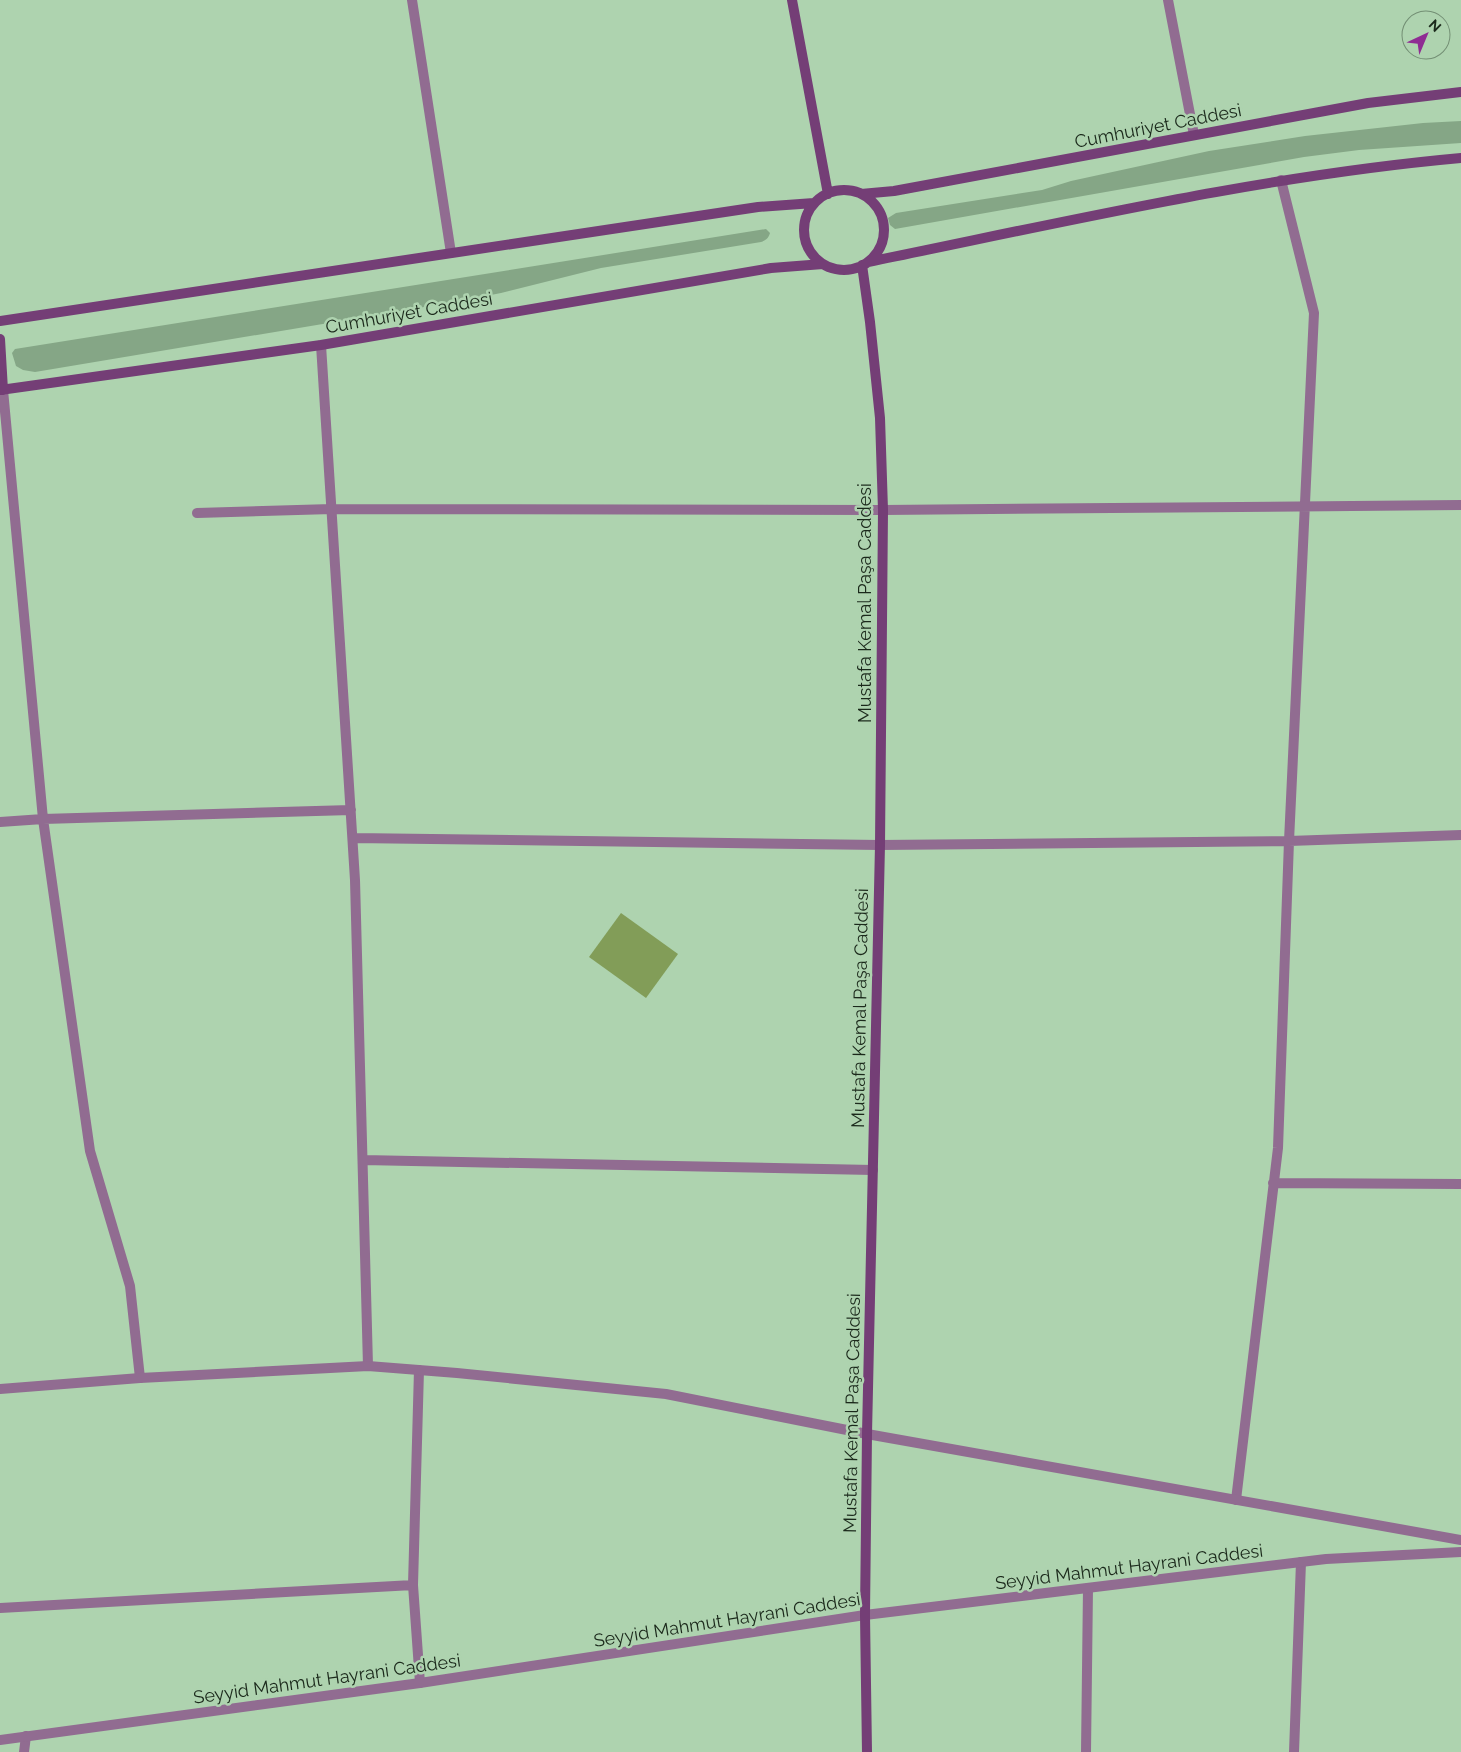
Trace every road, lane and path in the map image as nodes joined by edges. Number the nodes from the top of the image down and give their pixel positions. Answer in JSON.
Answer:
{"nodes":[{"id":1,"x":412,"y":0,"type":"edge"},
{"id":2,"x":792,"y":0,"type":"edge"},
{"id":3,"x":1168,"y":0,"type":"edge"},
{"id":4,"x":1461,"y":92,"type":"edge"},
{"id":5,"x":1194,"y":135,"type":"junction"},
{"id":6,"x":1461,"y":158,"type":"edge"},
{"id":7,"x":1281,"y":180,"type":"junction"},
{"id":8,"x":828,"y":194,"type":"junction"},
{"id":9,"x":861,"y":194,"type":"junction"},
{"id":10,"x":814,"y":203,"type":"junction"},
{"id":11,"x":451,"y":253,"type":"junction"},
{"id":12,"x":865,"y":263,"type":"junction"},
{"id":13,"x":823,"y":264,"type":"junction"},
{"id":14,"x":0,"y":320,"type":"edge"},
{"id":15,"x":0,"y":339,"type":"edge"},
{"id":16,"x":321,"y":345,"type":"junction"},
{"id":17,"x":2,"y":390,"type":"edge"},
{"id":18,"x":1461,"y":504,"type":"edge"},
{"id":19,"x":1305,"y":507,"type":"junction"},
{"id":20,"x":332,"y":509,"type":"junction"},
{"id":21,"x":883,"y":510,"type":"junction"},
{"id":22,"x":197,"y":513,"type":"dead end"},
{"id":23,"x":351,"y":810,"type":"junction"},
{"id":24,"x":43,"y":819,"type":"junction"},
{"id":25,"x":0,"y":822,"type":"edge"},
{"id":26,"x":1461,"y":835,"type":"edge"},
{"id":27,"x":353,"y":838,"type":"junction"},
{"id":28,"x":1289,"y":841,"type":"junction"},
{"id":29,"x":880,"y":845,"type":"junction"},
{"id":30,"x":363,"y":1160,"type":"junction"},
{"id":31,"x":873,"y":1170,"type":"junction"},
{"id":32,"x":1273,"y":1183,"type":"junction"},
{"id":33,"x":1461,"y":1184,"type":"edge"},
{"id":34,"x":368,"y":1366,"type":"junction"},
{"id":35,"x":419,"y":1370,"type":"junction"},
{"id":36,"x":140,"y":1378,"type":"junction"},
{"id":37,"x":0,"y":1389,"type":"edge"},
{"id":38,"x":867,"y":1434,"type":"junction"},
{"id":39,"x":1236,"y":1500,"type":"junction"},
{"id":40,"x":1461,"y":1540,"type":"edge"},
{"id":41,"x":1461,"y":1552,"type":"edge"},
{"id":42,"x":1301,"y":1562,"type":"junction"},
{"id":43,"x":413,"y":1585,"type":"junction"},
{"id":44,"x":1088,"y":1588,"type":"junction"},
{"id":45,"x":0,"y":1608,"type":"edge"},
{"id":46,"x":865,"y":1615,"type":"junction"},
{"id":47,"x":420,"y":1683,"type":"junction"},
{"id":48,"x":26,"y":1736,"type":"junction"},
{"id":49,"x":0,"y":1740,"type":"edge"},
{"id":50,"x":24,"y":1752,"type":"edge"},
{"id":51,"x":867,"y":1752,"type":"edge"},
{"id":52,"x":1086,"y":1752,"type":"edge"},
{"id":53,"x":1294,"y":1752,"type":"edge"}],
"edges":[{"from":1,"to":11,"type":"street"},
{"from":2,"to":8,"type":"main road"},
{"from":3,"to":5,"type":"street"},
{"from":4,"to":5,"type":"main road","name":"Cumhuriyet Caddesi"},
{"from":5,"to":9,"type":"main road","name":"Cumhuriyet Caddesi"},
{"from":6,"to":7,"type":"main road","name":"Cumhuriyet Caddesi"},
{"from":7,"to":12,"type":"main road","name":"Cumhuriyet Caddesi"},
{"from":7,"to":19,"type":"street"},
{"from":8,"to":9,"type":"main road","name":"Cumhuriyet Caddesi"},
{"from":8,"to":10,"type":"main road","name":"Cumhuriyet Caddesi"},
{"from":9,"to":12,"type":"main road"},
{"from":10,"to":11,"type":"main road","name":"Cumhuriyet Caddesi"},
{"from":10,"to":13,"type":"main road"},
{"from":11,"to":14,"type":"main road","name":"Cumhuriyet Caddesi"},
{"from":12,"to":13,"type":"main road","name":"Cumhuriyet Caddesi"},
{"from":12,"to":21,"type":"main road","name":"Mustafa Kemal Paşa Caddesi"},
{"from":13,"to":16,"type":"main road","name":"Cumhuriyet Caddesi"},
{"from":15,"to":17,"type":"main road"},
{"from":16,"to":17,"type":"main road","name":"Cumhuriyet Caddesi"},
{"from":16,"to":20,"type":"street"},
{"from":17,"to":24,"type":"street"},
{"from":18,"to":19,"type":"street"},
{"from":19,"to":21,"type":"street"},
{"from":19,"to":28,"type":"street"},
{"from":20,"to":21,"type":"street"},
{"from":20,"to":22,"type":"street"},
{"from":20,"to":23,"type":"street"},
{"from":21,"to":29,"type":"main road","name":"Mustafa Kemal Paşa Caddesi"},
{"from":23,"to":24,"type":"street"},
{"from":23,"to":27,"type":"street"},
{"from":24,"to":25,"type":"street"},
{"from":24,"to":36,"type":"street"},
{"from":26,"to":28,"type":"street"},
{"from":27,"to":29,"type":"street"},
{"from":27,"to":30,"type":"street"},
{"from":28,"to":29,"type":"street"},
{"from":28,"to":32,"type":"street"},
{"from":29,"to":31,"type":"main road","name":"Mustafa Kemal Paşa Caddesi"},
{"from":30,"to":31,"type":"street"},
{"from":30,"to":34,"type":"street"},
{"from":31,"to":38,"type":"main road","name":"Mustafa Kemal Paşa Caddesi"},
{"from":32,"to":33,"type":"street"},
{"from":32,"to":39,"type":"street"},
{"from":34,"to":35,"type":"street"},
{"from":34,"to":36,"type":"street"},
{"from":35,"to":38,"type":"street"},
{"from":35,"to":43,"type":"street"},
{"from":36,"to":37,"type":"street"},
{"from":38,"to":39,"type":"street"},
{"from":38,"to":46,"type":"main road","name":"Mustafa Kemal Paşa Caddesi"},
{"from":39,"to":40,"type":"street"},
{"from":41,"to":42,"type":"street","name":"Seyyid Mahmut Hayrani Caddesi"},
{"from":42,"to":44,"type":"street","name":"Seyyid Mahmut Hayrani Caddesi"},
{"from":42,"to":53,"type":"street"},
{"from":43,"to":45,"type":"street"},
{"from":43,"to":47,"type":"street"},
{"from":44,"to":46,"type":"street","name":"Seyyid Mahmut Hayrani Caddesi"},
{"from":44,"to":52,"type":"street"},
{"from":46,"to":47,"type":"street","name":"Seyyid Mahmut Hayrani Caddesi"},
{"from":46,"to":51,"type":"main road","name":"Mustafa Kemal Paşa Caddesi"},
{"from":47,"to":48,"type":"street","name":"Seyyid Mahmut Hayrani Caddesi"},
{"from":48,"to":49,"type":"street","name":"Seyyid Mahmut Hayrani Caddesi"},
{"from":48,"to":50,"type":"street"}]}
